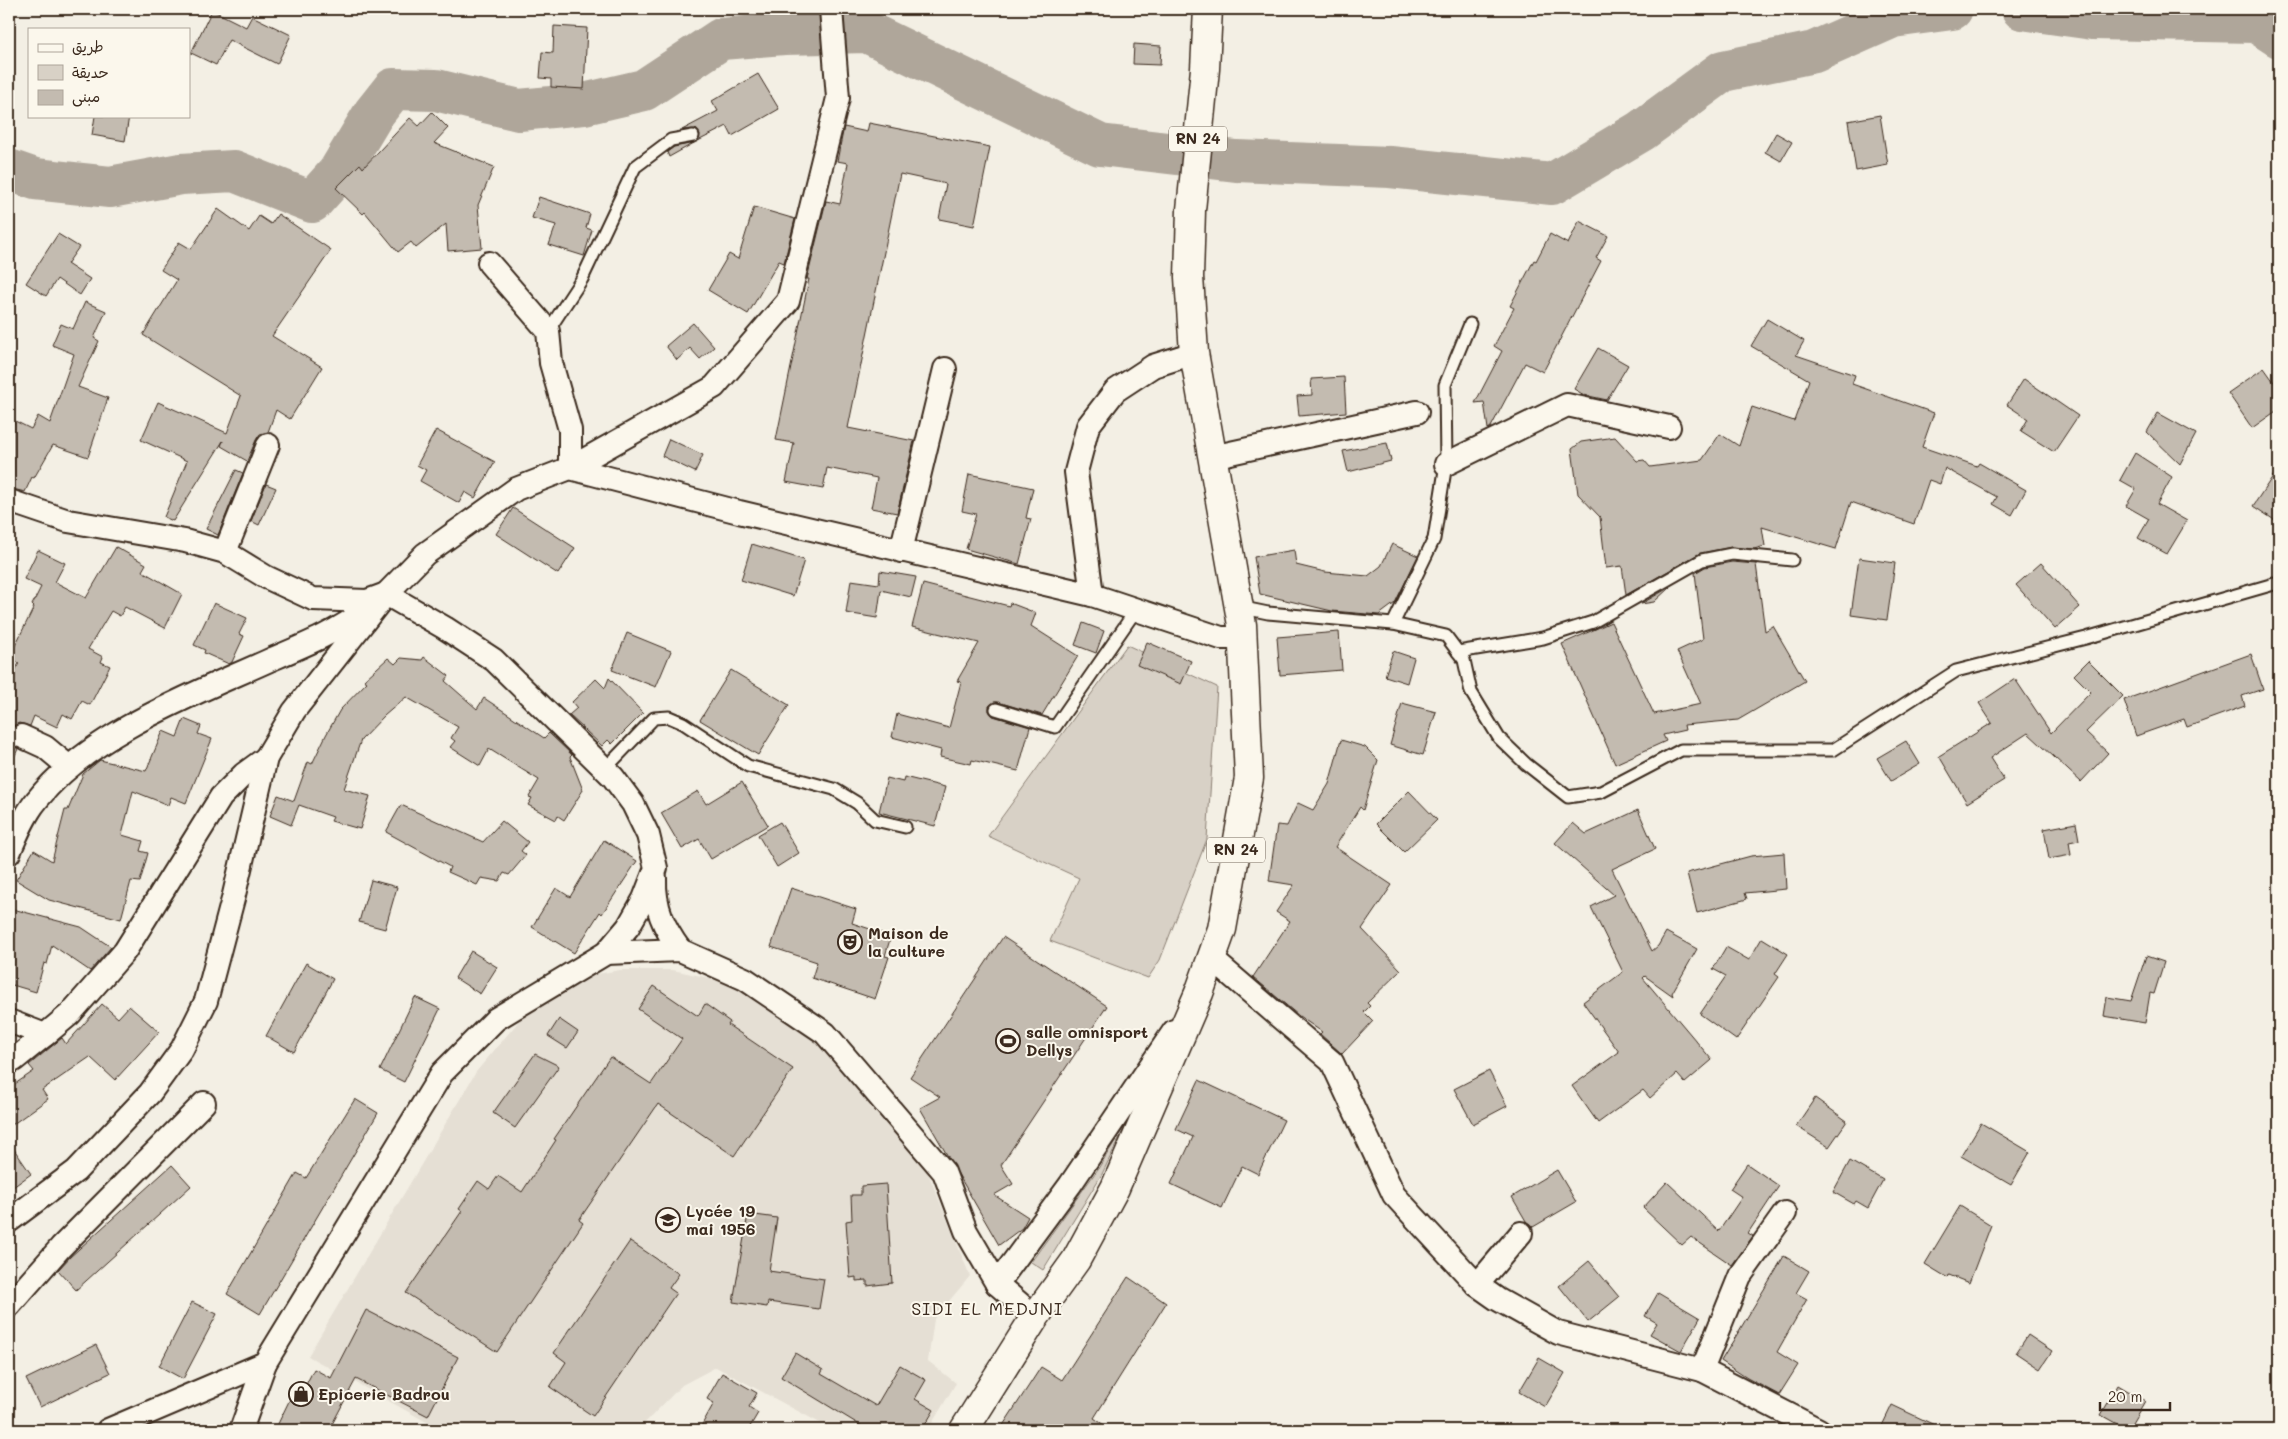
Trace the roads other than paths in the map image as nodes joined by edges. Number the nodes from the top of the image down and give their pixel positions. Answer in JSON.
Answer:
{"nodes":[{"id":1,"x":831,"y":9,"type":"edge"},
{"id":2,"x":1202,"y":10,"type":"edge"},
{"id":3,"x":693,"y":136,"type":"dead end"},
{"id":4,"x":489,"y":263,"type":"dead end"},
{"id":5,"x":1470,"y":324,"type":"dead end"},
{"id":6,"x":548,"y":331,"type":"junction"},
{"id":7,"x":1194,"y":352,"type":"junction"},
{"id":8,"x":945,"y":369,"type":"dead end"},
{"id":9,"x":1417,"y":412,"type":"dead end"},
{"id":10,"x":1669,"y":427,"type":"dead end"},
{"id":11,"x":268,"y":445,"type":"dead end"},
{"id":12,"x":1212,"y":457,"type":"junction"},
{"id":13,"x":1446,"y":464,"type":"junction"},
{"id":14,"x":570,"y":468,"type":"junction"},
{"id":15,"x":9,"y":501,"type":"edge"},
{"id":16,"x":901,"y":551,"type":"junction"},
{"id":17,"x":225,"y":552,"type":"junction"},
{"id":18,"x":1792,"y":560,"type":"dead end"},
{"id":19,"x":2274,"y":584,"type":"dead end"},
{"id":20,"x":386,"y":594,"type":"junction"},
{"id":21,"x":1092,"y":595,"type":"junction"},
{"id":22,"x":1239,"y":607,"type":"junction"},
{"id":23,"x":1136,"y":610,"type":"junction"},
{"id":24,"x":1393,"y":624,"type":"junction"},
{"id":25,"x":1243,"y":638,"type":"junction"},
{"id":26,"x":1458,"y":652,"type":"junction"},
{"id":27,"x":996,"y":709,"type":"dead end"},
{"id":28,"x":21,"y":736,"type":"dead end"},
{"id":29,"x":266,"y":758,"type":"junction"},
{"id":30,"x":69,"y":768,"type":"junction"},
{"id":31,"x":605,"y":769,"type":"junction"},
{"id":32,"x":905,"y":827,"type":"dead end"},
{"id":33,"x":9,"y":853,"type":"edge"},
{"id":34,"x":656,"y":868,"type":"junction"},
{"id":35,"x":680,"y":950,"type":"junction"},
{"id":36,"x":606,"y":952,"type":"junction"},
{"id":37,"x":1212,"y":959,"type":"junction"},
{"id":38,"x":1199,"y":993,"type":"junction"},
{"id":39,"x":9,"y":1021,"type":"edge"},
{"id":40,"x":45,"y":1035,"type":"junction"},
{"id":41,"x":9,"y":1062,"type":"edge"},
{"id":42,"x":204,"y":1103,"type":"dead end"},
{"id":43,"x":1785,"y":1213,"type":"dead end"},
{"id":44,"x":9,"y":1221,"type":"edge"},
{"id":45,"x":1521,"y":1233,"type":"dead end"},
{"id":46,"x":997,"y":1284,"type":"junction"},
{"id":47,"x":1477,"y":1285,"type":"junction"},
{"id":48,"x":9,"y":1306,"type":"edge"},
{"id":49,"x":1035,"y":1317,"type":"junction"},
{"id":50,"x":265,"y":1363,"type":"junction"},
{"id":51,"x":1702,"y":1370,"type":"junction"},
{"id":52,"x":108,"y":1430,"type":"edge"},
{"id":53,"x":241,"y":1430,"type":"edge"},
{"id":54,"x":964,"y":1430,"type":"edge"},
{"id":55,"x":1819,"y":1430,"type":"edge"}],
"edges":[{"from":1,"to":14,"type":"street"},
{"from":2,"to":7,"type":"main road","number":"RN 24"},
{"from":3,"to":6,"type":"lane"},
{"from":4,"to":6,"type":"street"},
{"from":5,"to":13,"type":"lane"},
{"from":6,"to":14,"type":"street"},
{"from":7,"to":12,"type":"main road","number":"RN 24"},
{"from":7,"to":21,"type":"street"},
{"from":8,"to":16,"type":"street"},
{"from":9,"to":12,"type":"street"},
{"from":10,"to":13,"type":"street"},
{"from":11,"to":17,"type":"street"},
{"from":12,"to":22,"type":"main road","number":"RN 24"},
{"from":13,"to":24,"type":"lane"},
{"from":14,"to":16,"type":"street"},
{"from":14,"to":20,"type":"street"},
{"from":15,"to":17,"type":"street"},
{"from":16,"to":21,"type":"street"},
{"from":17,"to":20,"type":"street"},
{"from":18,"to":26,"type":"lane"},
{"from":19,"to":26,"type":"lane"},
{"from":20,"to":29,"type":"street"},
{"from":20,"to":30,"type":"street"},
{"from":20,"to":31,"type":"street"},
{"from":21,"to":23,"type":"street"},
{"from":22,"to":24,"type":"lane"},
{"from":22,"to":25,"type":"main road","number":"RN 24"},
{"from":23,"to":25,"type":"street"},
{"from":23,"to":27,"type":"lane"},
{"from":24,"to":26,"type":"lane"},
{"from":25,"to":37,"type":"main road","number":"RN 24"},
{"from":28,"to":30,"type":"street"},
{"from":29,"to":40,"type":"street"},
{"from":29,"to":44,"type":"street"},
{"from":30,"to":33,"type":"street"},
{"from":31,"to":32,"type":"lane"},
{"from":31,"to":34,"type":"street"},
{"from":34,"to":35,"type":"street"},
{"from":34,"to":36,"type":"street"},
{"from":35,"to":36,"type":"street"},
{"from":35,"to":46,"type":"street"},
{"from":36,"to":50,"type":"street"},
{"from":37,"to":38,"type":"main road","number":"RN 24"},
{"from":37,"to":47,"type":"street"},
{"from":38,"to":46,"type":"street"},
{"from":38,"to":49,"type":"main road","number":"RN 24"},
{"from":39,"to":40,"type":"street"},
{"from":40,"to":41,"type":"street"},
{"from":42,"to":48,"type":"street"},
{"from":43,"to":51,"type":"street"},
{"from":45,"to":47,"type":"street"},
{"from":46,"to":49,"type":"street"},
{"from":47,"to":51,"type":"street"},
{"from":49,"to":54,"type":"main road","number":"RN 24"},
{"from":50,"to":52,"type":"street"},
{"from":50,"to":53,"type":"street"},
{"from":51,"to":55,"type":"street"}]}
